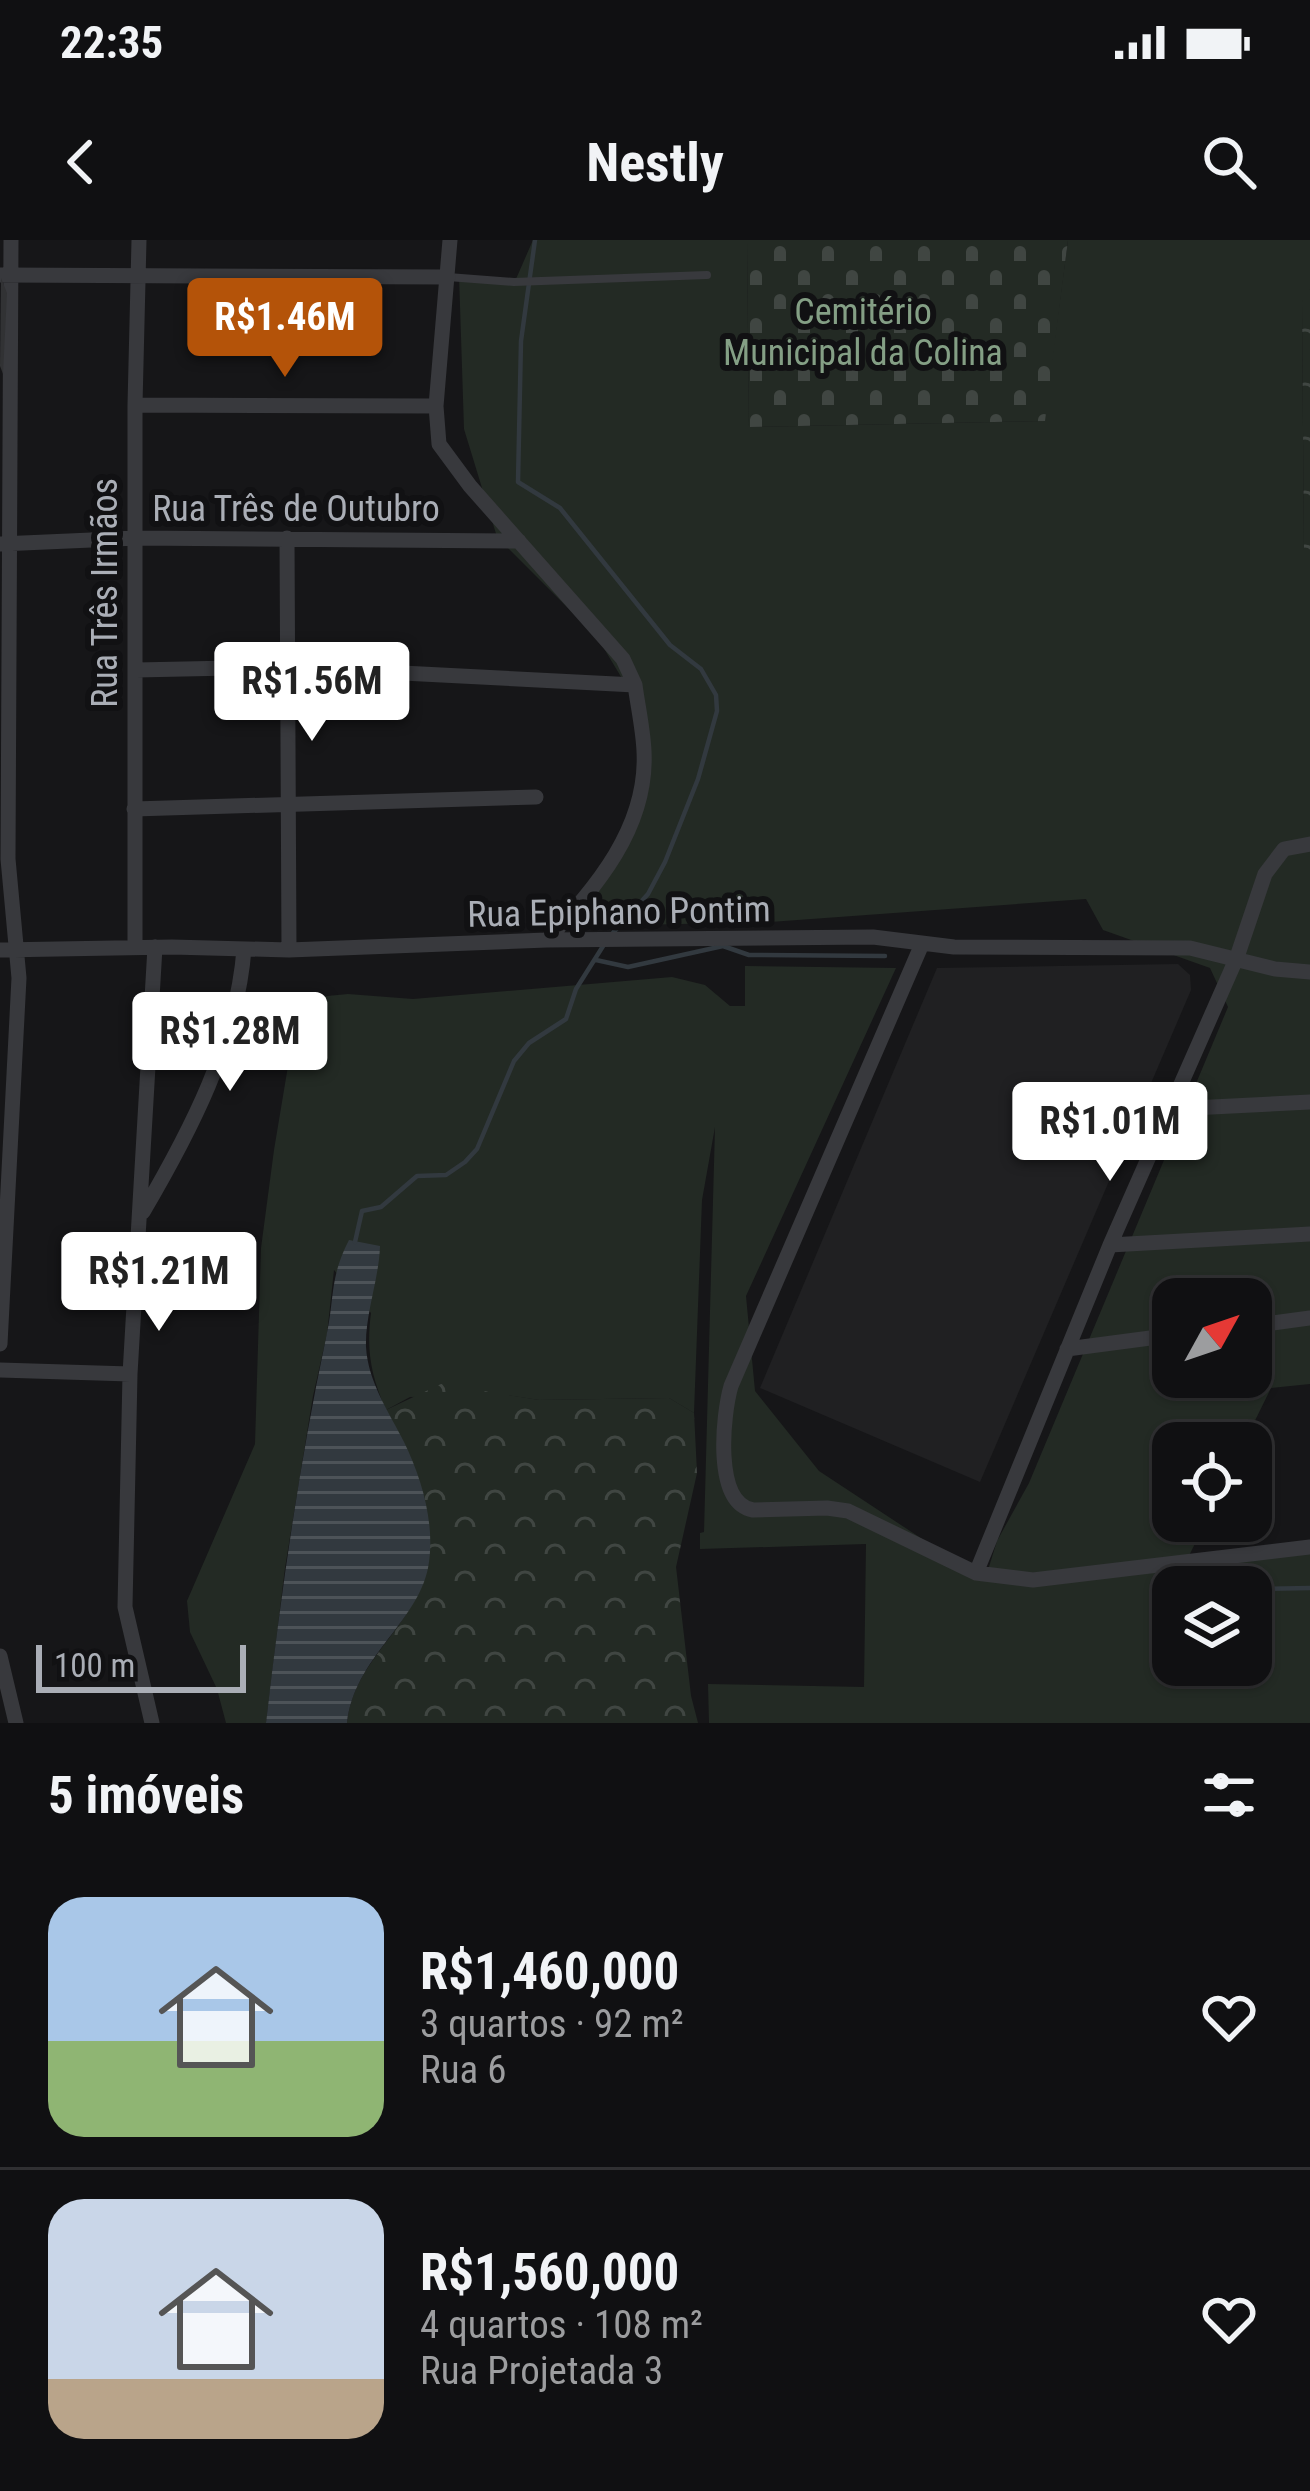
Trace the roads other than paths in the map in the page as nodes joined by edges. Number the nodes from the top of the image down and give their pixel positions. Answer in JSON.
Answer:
{"nodes":[{"id":1,"x":11,"y":240,"type":"edge"},
{"id":2,"x":140,"y":240,"type":"edge"},
{"id":3,"x":450,"y":240,"type":"edge"},
{"id":4,"x":139,"y":274,"type":"junction"},
{"id":5,"x":4,"y":275,"type":"edge"},
{"id":6,"x":707,"y":275,"type":"dead end"},
{"id":7,"x":448,"y":278,"type":"junction"},
{"id":8,"x":135,"y":405,"type":"junction"},
{"id":9,"x":436,"y":406,"type":"junction"},
{"id":10,"x":137,"y":538,"type":"junction"},
{"id":11,"x":287,"y":538,"type":"junction"},
{"id":12,"x":519,"y":541,"type":"junction"},
{"id":13,"x":4,"y":543,"type":"edge"},
{"id":14,"x":286,"y":667,"type":"junction"},
{"id":15,"x":136,"y":670,"type":"junction"},
{"id":16,"x":635,"y":685,"type":"junction"},
{"id":17,"x":536,"y":797,"type":"dead end"},
{"id":18,"x":286,"y":807,"type":"junction"},
{"id":19,"x":134,"y":809,"type":"junction"},
{"id":20,"x":1310,"y":844,"type":"edge"},
{"id":21,"x":547,"y":940,"type":"junction"},
{"id":22,"x":922,"y":944,"type":"junction"},
{"id":23,"x":135,"y":947,"type":"junction"},
{"id":24,"x":154,"y":947,"type":"junction"},
{"id":25,"x":8,"y":949,"type":"edge"},
{"id":26,"x":244,"y":949,"type":"junction"},
{"id":27,"x":289,"y":950,"type":"junction"},
{"id":28,"x":1237,"y":957,"type":"junction"},
{"id":29,"x":1310,"y":972,"type":"edge"},
{"id":30,"x":1310,"y":1102,"type":"edge"},
{"id":31,"x":1172,"y":1109,"type":"junction"},
{"id":32,"x":146,"y":1126,"type":"junction"},
{"id":33,"x":184,"y":1139,"type":"junction"},
{"id":34,"x":141,"y":1214,"type":"junction"},
{"id":35,"x":1310,"y":1234,"type":"edge"},
{"id":36,"x":1110,"y":1245,"type":"junction"},
{"id":37,"x":1310,"y":1318,"type":"edge"},
{"id":38,"x":1272,"y":1323,"type":"edge"},
{"id":39,"x":1152,"y":1338,"type":"edge"},
{"id":40,"x":0,"y":1344,"type":"edge"},
{"id":41,"x":1067,"y":1349,"type":"junction"},
{"id":42,"x":0,"y":1370,"type":"edge"},
{"id":43,"x":130,"y":1374,"type":"junction"},
{"id":44,"x":1310,"y":1547,"type":"edge"},
{"id":45,"x":976,"y":1573,"type":"junction"},
{"id":46,"x":0,"y":1656,"type":"edge"},
{"id":47,"x":16,"y":1723,"type":"edge"},
{"id":48,"x":152,"y":1723,"type":"edge"}],
"edges":[{"from":1,"to":5,"type":"street"},
{"from":2,"to":4,"type":"street","name":"Rua Três Irmãos"},
{"from":3,"to":7,"type":"street"},
{"from":4,"to":5,"type":"street"},
{"from":4,"to":7,"type":"street"},
{"from":4,"to":8,"type":"street","name":"Rua Três Irmãos"},
{"from":5,"to":13,"type":"street"},
{"from":6,"to":7,"type":"lane"},
{"from":7,"to":9,"type":"street"},
{"from":8,"to":9,"type":"street"},
{"from":8,"to":10,"type":"street","name":"Rua Três Irmãos"},
{"from":9,"to":12,"type":"street"},
{"from":10,"to":11,"type":"street","name":"Rua Três de Outubro"},
{"from":10,"to":13,"type":"street","name":"Rua Três de Outubro"},
{"from":10,"to":15,"type":"street","name":"Rua Três Irmãos"},
{"from":11,"to":12,"type":"street","name":"Rua Três de Outubro"},
{"from":11,"to":14,"type":"street"},
{"from":12,"to":16,"type":"street"},
{"from":13,"to":25,"type":"street"},
{"from":14,"to":15,"type":"street"},
{"from":14,"to":16,"type":"street"},
{"from":14,"to":18,"type":"street"},
{"from":15,"to":19,"type":"street","name":"Rua Três Irmãos"},
{"from":16,"to":21,"type":"street"},
{"from":17,"to":18,"type":"street"},
{"from":18,"to":19,"type":"street"},
{"from":18,"to":27,"type":"street"},
{"from":19,"to":23,"type":"street","name":"Rua Três Irmãos"},
{"from":20,"to":28,"type":"street"},
{"from":21,"to":22,"type":"street","name":"Rua Epiphano Pontim"},
{"from":21,"to":27,"type":"street","name":"Rua Epiphano Pontim"},
{"from":22,"to":28,"type":"street","name":"Rua Epiphano Pontim"},
{"from":22,"to":45,"type":"street"},
{"from":23,"to":24,"type":"street","name":"Rua Epiphano Pontim"},
{"from":23,"to":25,"type":"street","name":"Rua Epiphano Pontim"},
{"from":24,"to":26,"type":"street","name":"Rua Epiphano Pontim"},
{"from":24,"to":32,"type":"street"},
{"from":25,"to":40,"type":"street"},
{"from":26,"to":27,"type":"street","name":"Rua Epiphano Pontim"},
{"from":26,"to":33,"type":"street"},
{"from":28,"to":29,"type":"street","name":"Rua Epiphano Pontim"},
{"from":28,"to":31,"type":"street"},
{"from":30,"to":31,"type":"street"},
{"from":31,"to":36,"type":"street"},
{"from":32,"to":33,"type":"street"},
{"from":32,"to":34,"type":"street"},
{"from":33,"to":34,"type":"street"},
{"from":34,"to":43,"type":"street"},
{"from":35,"to":36,"type":"street"},
{"from":36,"to":41,"type":"street"},
{"from":37,"to":38,"type":"street"},
{"from":39,"to":41,"type":"street"},
{"from":41,"to":45,"type":"street"},
{"from":42,"to":43,"type":"street"},
{"from":43,"to":48,"type":"street"},
{"from":44,"to":45,"type":"street"},
{"from":46,"to":47,"type":"street"}]}
